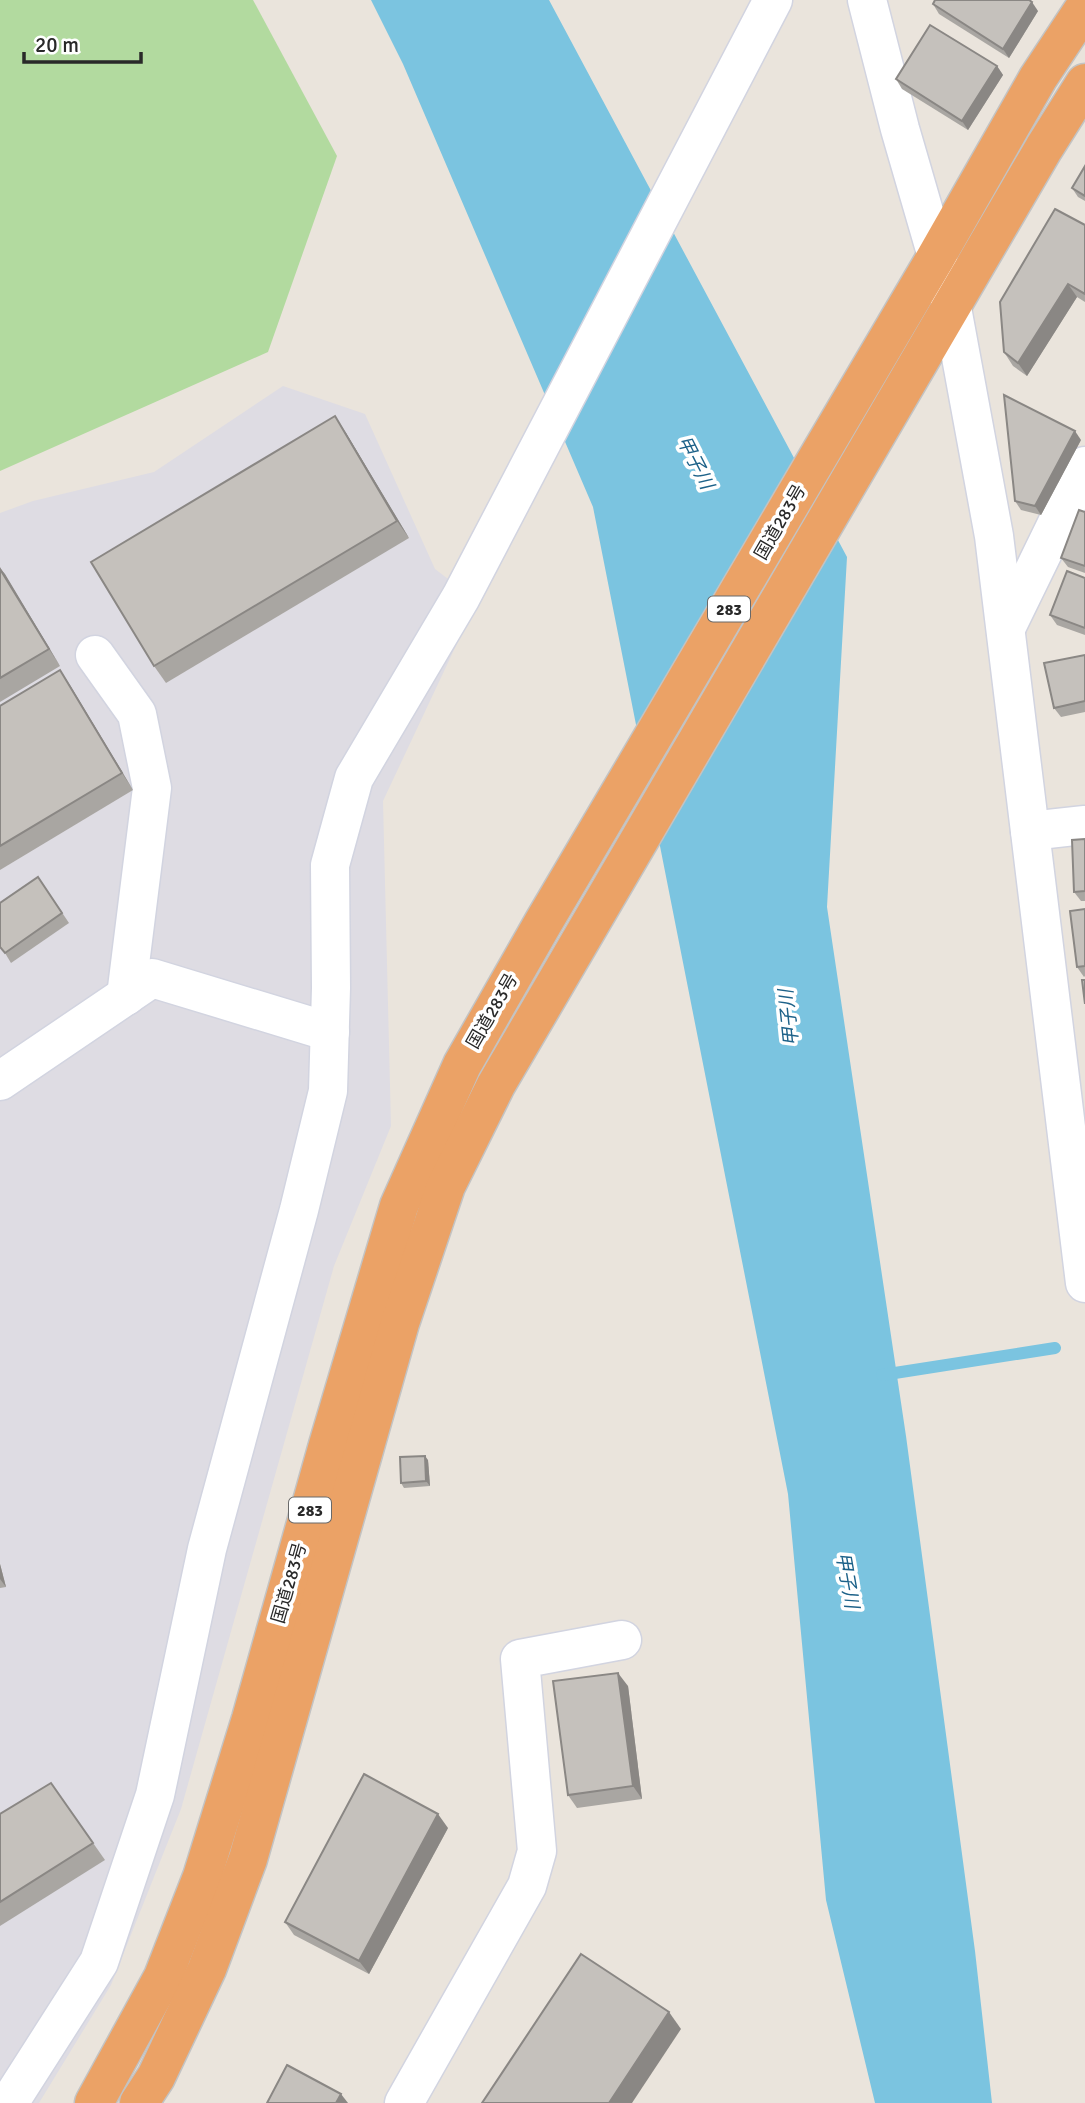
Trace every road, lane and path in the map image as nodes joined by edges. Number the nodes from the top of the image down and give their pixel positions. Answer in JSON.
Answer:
{"nodes":[{"id":1,"x":773,"y":0,"type":"edge"},
{"id":2,"x":867,"y":0,"type":"edge"},
{"id":3,"x":1085,"y":7,"type":"edge"},
{"id":4,"x":1085,"y":83,"type":"edge"},
{"id":5,"x":936,"y":257,"type":"junction"},
{"id":6,"x":952,"y":308,"type":"junction"},
{"id":7,"x":1085,"y":466,"type":"edge"},
{"id":8,"x":1006,"y":628,"type":"junction"},
{"id":9,"x":95,"y":655,"type":"dead end"},
{"id":10,"x":1085,"y":825,"type":"edge"},
{"id":11,"x":1030,"y":831,"type":"junction"},
{"id":12,"x":126,"y":996,"type":"junction"},
{"id":13,"x":330,"y":1032,"type":"junction"},
{"id":14,"x":0,"y":1081,"type":"edge"},
{"id":15,"x":1085,"y":1283,"type":"edge"},
{"id":16,"x":622,"y":1640,"type":"dead end"},
{"id":17,"x":9,"y":2103,"type":"edge"},
{"id":18,"x":94,"y":2103,"type":"edge"},
{"id":19,"x":139,"y":2103,"type":"edge"},
{"id":20,"x":404,"y":2103,"type":"edge"}],
"edges":[{"from":1,"to":13,"type":"street"},
{"from":2,"to":5,"type":"street"},
{"from":3,"to":5,"type":"highway","name":"国道283号","number":"283"},
{"from":4,"to":6,"type":"highway","name":"国道283号","number":"283"},
{"from":5,"to":6,"type":"street"},
{"from":5,"to":18,"type":"highway","name":"国道283号","number":"283"},
{"from":6,"to":8,"type":"street"},
{"from":6,"to":19,"type":"highway","name":"国道283号","number":"283"},
{"from":7,"to":8,"type":"street"},
{"from":8,"to":11,"type":"street"},
{"from":9,"to":12,"type":"street"},
{"from":10,"to":11,"type":"street"},
{"from":11,"to":15,"type":"street"},
{"from":12,"to":13,"type":"street"},
{"from":12,"to":14,"type":"street"},
{"from":13,"to":17,"type":"street"},
{"from":16,"to":20,"type":"street"}]}
